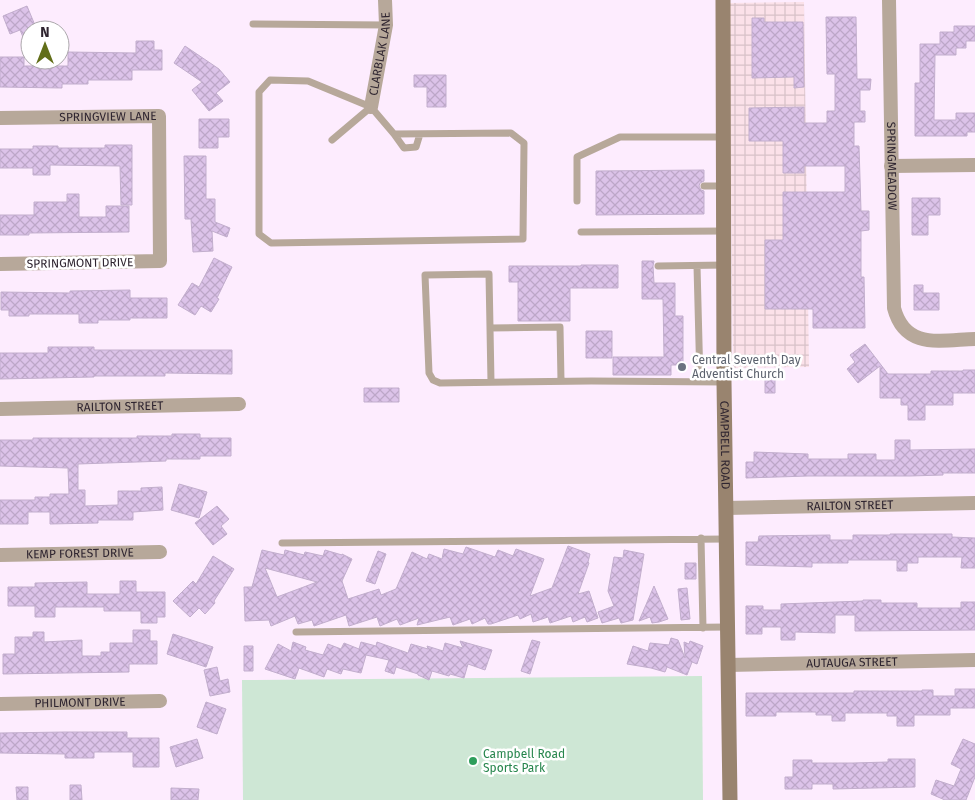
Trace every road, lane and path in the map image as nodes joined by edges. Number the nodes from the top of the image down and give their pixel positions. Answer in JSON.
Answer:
{"nodes":[{"id":1,"x":385,"y":0,"type":"edge"},
{"id":2,"x":723,"y":0,"type":"edge"},
{"id":3,"x":889,"y":0,"type":"edge"},
{"id":4,"x":253,"y":24,"type":"dead end"},
{"id":5,"x":386,"y":25,"type":"junction"},
{"id":6,"x":371,"y":107,"type":"junction"},
{"id":7,"x":0,"y":118,"type":"edge"},
{"id":8,"x":394,"y":134,"type":"junction"},
{"id":9,"x":420,"y":134,"type":"junction"},
{"id":10,"x":724,"y":137,"type":"junction"},
{"id":11,"x":332,"y":140,"type":"dead end"},
{"id":12,"x":975,"y":165,"type":"edge"},
{"id":13,"x":891,"y":166,"type":"junction"},
{"id":14,"x":704,"y":186,"type":"dead end"},
{"id":15,"x":724,"y":186,"type":"junction"},
{"id":16,"x":577,"y":201,"type":"dead end"},
{"id":17,"x":725,"y":231,"type":"junction"},
{"id":18,"x":581,"y":232,"type":"dead end"},
{"id":19,"x":160,"y":261,"type":"joint"},
{"id":20,"x":0,"y":264,"type":"edge"},
{"id":21,"x":725,"y":265,"type":"junction"},
{"id":22,"x":658,"y":266,"type":"dead end"},
{"id":23,"x":698,"y":266,"type":"junction"},
{"id":24,"x":490,"y":328,"type":"junction"},
{"id":25,"x":975,"y":339,"type":"edge"},
{"id":26,"x":561,"y":381,"type":"junction"},
{"id":27,"x":491,"y":382,"type":"junction"},
{"id":28,"x":700,"y":382,"type":"junction"},
{"id":29,"x":724,"y":382,"type":"junction"},
{"id":30,"x":239,"y":404,"type":"dead end"},
{"id":31,"x":0,"y":409,"type":"edge"},
{"id":32,"x":975,"y":503,"type":"edge"},
{"id":33,"x":726,"y":508,"type":"junction"},
{"id":34,"x":701,"y":538,"type":"junction"},
{"id":35,"x":726,"y":539,"type":"junction"},
{"id":36,"x":282,"y":543,"type":"dead end"},
{"id":37,"x":160,"y":552,"type":"dead end"},
{"id":38,"x":0,"y":555,"type":"edge"},
{"id":39,"x":727,"y":627,"type":"junction"},
{"id":40,"x":703,"y":628,"type":"junction"},
{"id":41,"x":296,"y":632,"type":"dead end"},
{"id":42,"x":975,"y":660,"type":"edge"},
{"id":43,"x":728,"y":665,"type":"junction"},
{"id":44,"x":160,"y":701,"type":"dead end"},
{"id":45,"x":0,"y":704,"type":"edge"},
{"id":46,"x":730,"y":800,"type":"edge"}],
"edges":[{"from":1,"to":5,"type":"street","name":"CLARBLAK LANE"},
{"from":2,"to":10,"type":"street","name":"CAMPBELL ROAD"},
{"from":3,"to":13,"type":"street","name":"SPRINGMEADOW"},
{"from":4,"to":5,"type":"lane"},
{"from":5,"to":6,"type":"street","name":"CLARBLAK LANE"},
{"from":6,"to":8,"type":"lane"},
{"from":6,"to":9,"type":"lane"},
{"from":6,"to":11,"type":"lane"},
{"from":7,"to":19,"type":"street","name":"SPRINGVIEW LANE"},
{"from":8,"to":9,"type":"lane"},
{"from":8,"to":9,"type":"lane"},
{"from":10,"to":15,"type":"street","name":"CAMPBELL ROAD"},
{"from":10,"to":16,"type":"lane"},
{"from":12,"to":13,"type":"street"},
{"from":13,"to":25,"type":"street","name":"SPRINGMEADOW"},
{"from":14,"to":15,"type":"lane"},
{"from":15,"to":17,"type":"street","name":"CAMPBELL ROAD"},
{"from":17,"to":18,"type":"lane"},
{"from":17,"to":21,"type":"street","name":"CAMPBELL ROAD"},
{"from":19,"to":20,"type":"street","name":"SPRINGMONT DRIVE"},
{"from":21,"to":23,"type":"lane"},
{"from":21,"to":29,"type":"street","name":"CAMPBELL ROAD"},
{"from":22,"to":23,"type":"lane"},
{"from":23,"to":28,"type":"lane"},
{"from":24,"to":26,"type":"lane"},
{"from":24,"to":27,"type":"lane"},
{"from":24,"to":27,"type":"lane"},
{"from":26,"to":27,"type":"lane"},
{"from":26,"to":28,"type":"lane"},
{"from":28,"to":29,"type":"lane"},
{"from":29,"to":33,"type":"street","name":"CAMPBELL ROAD"},
{"from":30,"to":31,"type":"street","name":"RAILTON STREET"},
{"from":32,"to":33,"type":"street","name":"RAILTON STREET"},
{"from":33,"to":35,"type":"street","name":"CAMPBELL ROAD"},
{"from":34,"to":35,"type":"lane"},
{"from":34,"to":36,"type":"lane"},
{"from":34,"to":40,"type":"lane"},
{"from":35,"to":39,"type":"street","name":"CAMPBELL ROAD"},
{"from":37,"to":38,"type":"street","name":"KEMP FOREST DRIVE"},
{"from":39,"to":40,"type":"lane"},
{"from":39,"to":43,"type":"street","name":"CAMPBELL ROAD"},
{"from":40,"to":41,"type":"lane"},
{"from":42,"to":43,"type":"street","name":"AUTAUGA STREET"},
{"from":43,"to":46,"type":"street","name":"CAMPBELL ROAD"},
{"from":44,"to":45,"type":"street","name":"PHILMONT DRIVE"}]}
